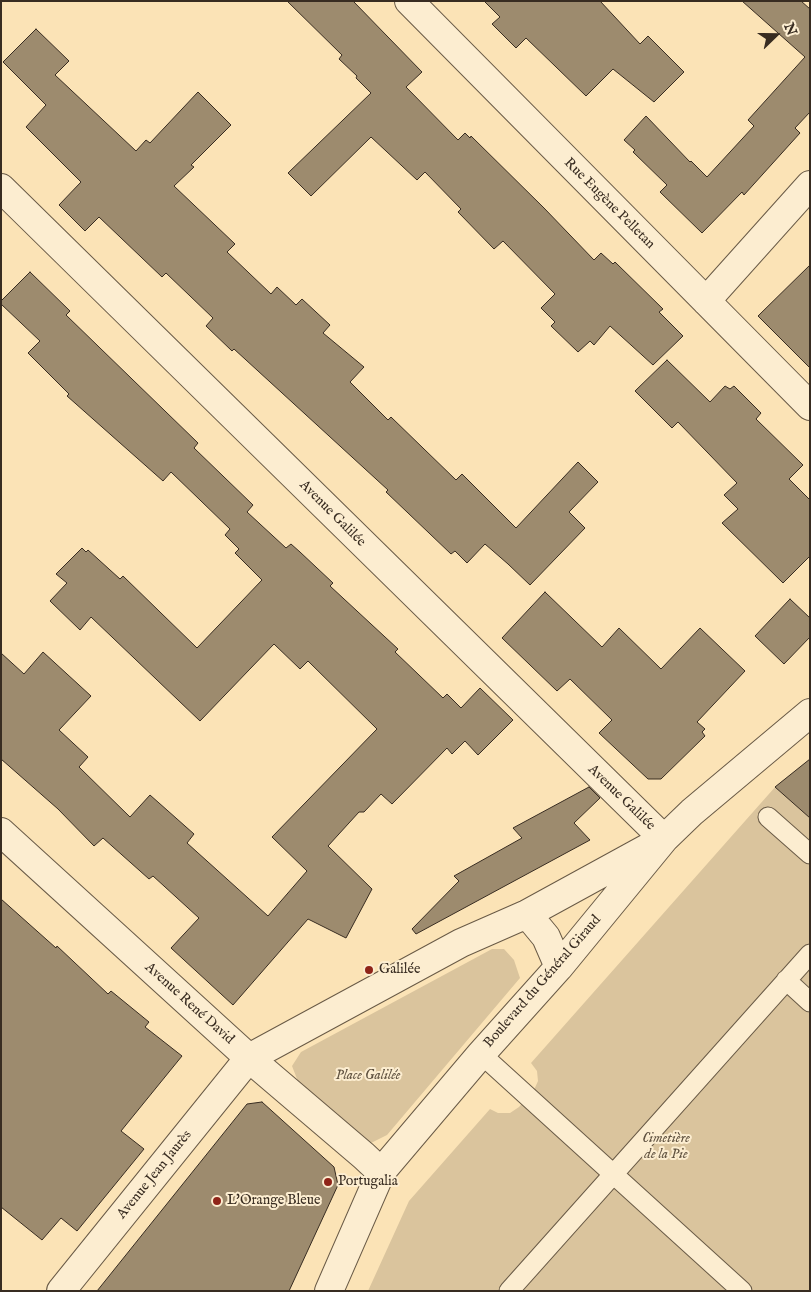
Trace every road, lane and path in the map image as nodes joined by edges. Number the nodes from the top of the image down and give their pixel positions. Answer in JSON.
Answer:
{"nodes":[{"id":1,"x":409,"y":1,"type":"edge"},
{"id":2,"x":810,"y":185,"type":"edge"},
{"id":3,"x":1,"y":188,"type":"edge"},
{"id":4,"x":706,"y":301,"type":"junction"},
{"id":5,"x":810,"y":406,"type":"edge"},
{"id":6,"x":810,"y":713,"type":"edge"},
{"id":7,"x":768,"y":817,"type":"dead end"},
{"id":8,"x":1,"y":832,"type":"edge"},
{"id":9,"x":664,"y":840,"type":"junction"},
{"id":10,"x":810,"y":854,"type":"edge"},
{"id":11,"x":526,"y":914,"type":"junction"},
{"id":12,"x":810,"y":954,"type":"edge"},
{"id":13,"x":559,"y":967,"type":"junction"},
{"id":14,"x":786,"y":980,"type":"junction"},
{"id":15,"x":810,"y":1002,"type":"edge"},
{"id":16,"x":481,"y":1054,"type":"junction"},
{"id":17,"x":249,"y":1058,"type":"junction"},
{"id":18,"x":381,"y":1172,"type":"junction"},
{"id":19,"x":612,"y":1175,"type":"junction"},
{"id":20,"x":62,"y":1291,"type":"edge"},
{"id":21,"x":329,"y":1291,"type":"edge"},
{"id":22,"x":509,"y":1291,"type":"edge"},
{"id":23,"x":742,"y":1291,"type":"edge"}],
"edges":[{"from":1,"to":4,"type":"street","name":"Rue Eugène Pelletan"},
{"from":2,"to":4,"type":"street"},
{"from":3,"to":9,"type":"street","name":"Avenue Galilée"},
{"from":4,"to":5,"type":"street","name":"Rue Eugène Pelletan"},
{"from":6,"to":9,"type":"street","name":"Boulevard du Général Giraud"},
{"from":7,"to":10,"type":"lane"},
{"from":8,"to":17,"type":"street","name":"Avenue René David"},
{"from":9,"to":11,"type":"street"},
{"from":9,"to":13,"type":"street","name":"Boulevard du Général Giraud"},
{"from":11,"to":13,"type":"street"},
{"from":11,"to":17,"type":"street"},
{"from":12,"to":14,"type":"lane"},
{"from":13,"to":16,"type":"street","name":"Boulevard du Général Giraud"},
{"from":14,"to":15,"type":"lane"},
{"from":14,"to":19,"type":"lane"},
{"from":16,"to":18,"type":"street","name":"Boulevard du Général Giraud"},
{"from":16,"to":19,"type":"lane"},
{"from":17,"to":18,"type":"street","name":"Avenue René David"},
{"from":17,"to":20,"type":"street","name":"Avenue Jean Jaurès"},
{"from":18,"to":21,"type":"street","name":"Boulevard du Général Giraud"},
{"from":19,"to":22,"type":"lane"},
{"from":19,"to":23,"type":"lane"}]}
